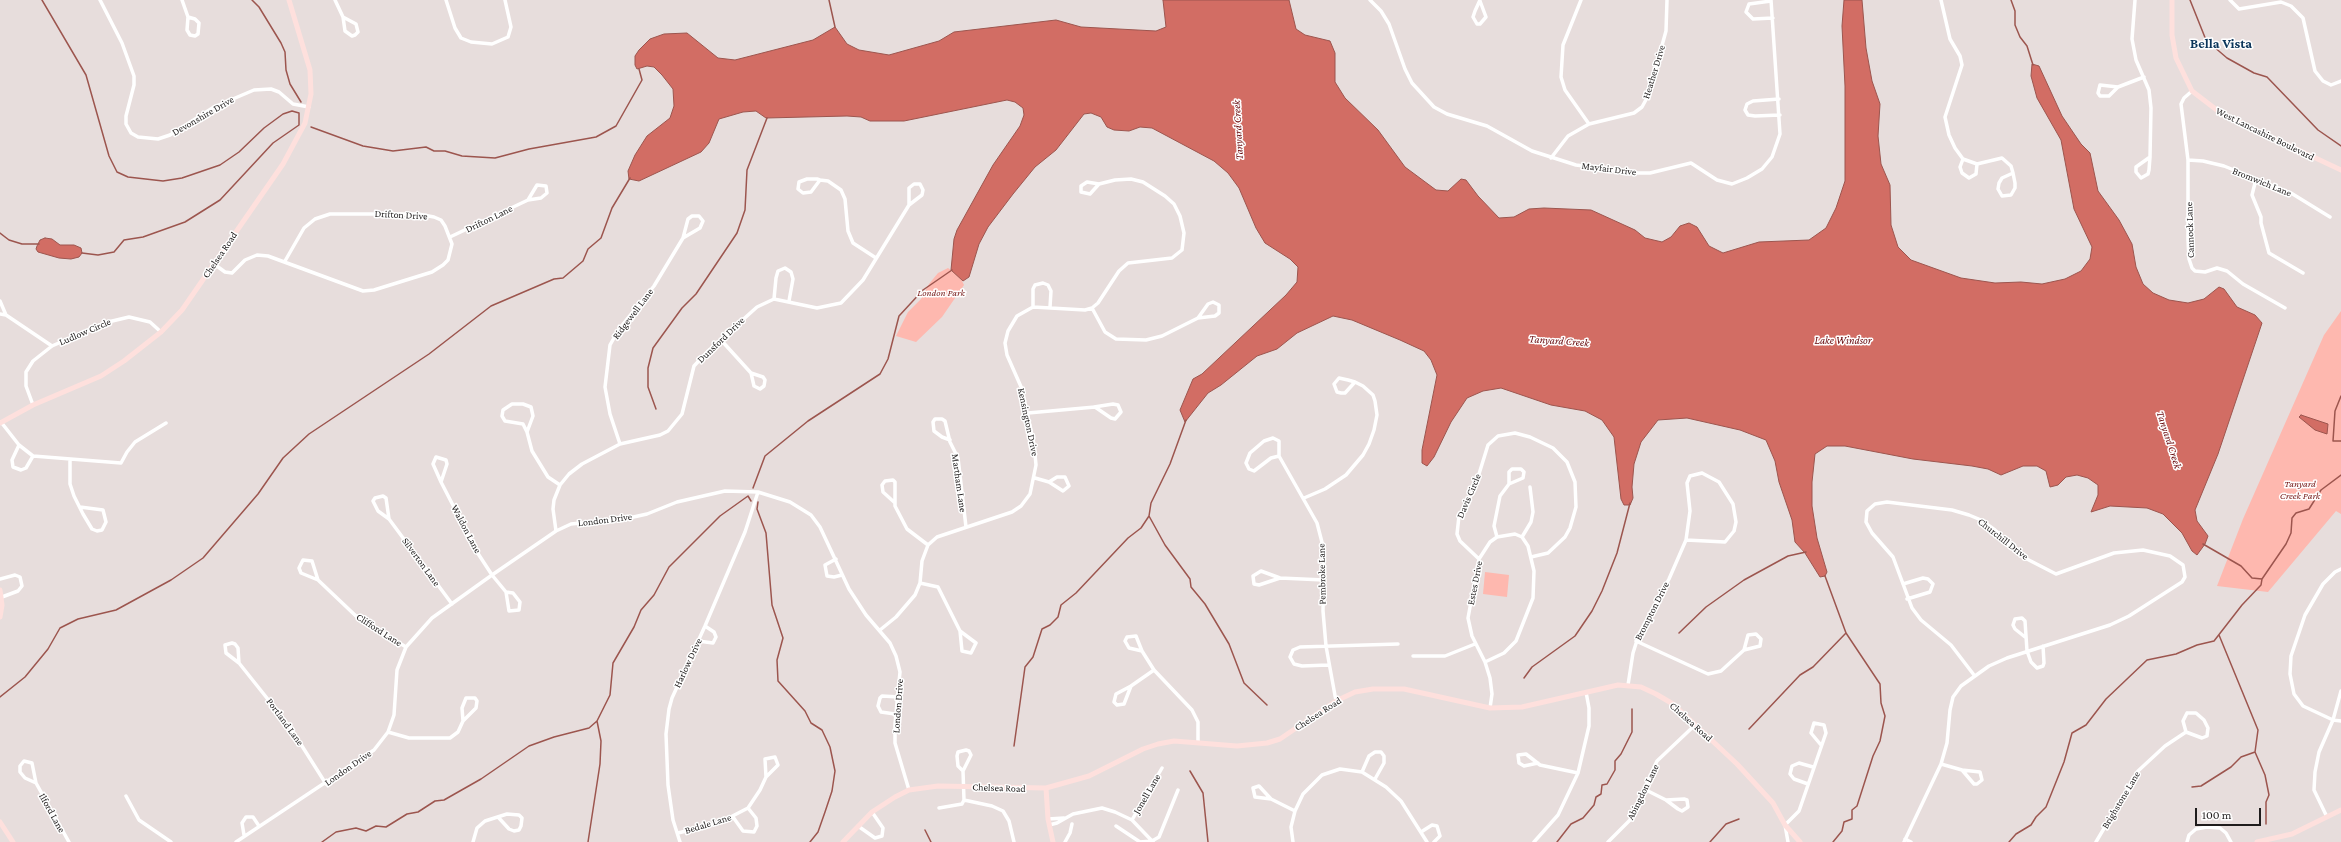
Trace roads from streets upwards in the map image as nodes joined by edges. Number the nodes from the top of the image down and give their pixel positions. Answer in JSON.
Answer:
{"nodes":[{"id":1,"x":100,"y":0,"type":"edge"},
{"id":2,"x":182,"y":0,"type":"edge"},
{"id":3,"x":289,"y":0,"type":"edge"},
{"id":4,"x":335,"y":0,"type":"edge"},
{"id":5,"x":446,"y":0,"type":"edge"},
{"id":6,"x":505,"y":0,"type":"edge"},
{"id":7,"x":1370,"y":0,"type":"edge"},
{"id":8,"x":1480,"y":0,"type":"edge"},
{"id":9,"x":1581,"y":0,"type":"edge"},
{"id":10,"x":1667,"y":0,"type":"edge"},
{"id":11,"x":1771,"y":0,"type":"edge"},
{"id":12,"x":1941,"y":0,"type":"edge"},
{"id":13,"x":2135,"y":0,"type":"edge"},
{"id":14,"x":2172,"y":0,"type":"edge"},
{"id":15,"x":2230,"y":0,"type":"edge"},
{"id":16,"x":188,"y":17,"type":"junction"},
{"id":17,"x":343,"y":17,"type":"junction"},
{"id":18,"x":1773,"y":18,"type":"junction"},
{"id":19,"x":2144,"y":77,"type":"junction"},
{"id":20,"x":2341,"y":81,"type":"edge"},
{"id":21,"x":2118,"y":87,"type":"junction"},
{"id":22,"x":2192,"y":91,"type":"junction"},
{"id":23,"x":1779,"y":98,"type":"junction"},
{"id":24,"x":309,"y":107,"type":"junction"},
{"id":25,"x":1780,"y":115,"type":"junction"},
{"id":26,"x":1589,"y":124,"type":"junction"},
{"id":27,"x":2150,"y":157,"type":"junction"},
{"id":28,"x":1552,"y":158,"type":"junction"},
{"id":29,"x":1963,"y":159,"type":"junction"},
{"id":30,"x":2188,"y":160,"type":"junction"},
{"id":31,"x":1977,"y":164,"type":"junction"},
{"id":32,"x":2341,"y":170,"type":"edge"},
{"id":33,"x":2013,"y":173,"type":"junction"},
{"id":34,"x":2256,"y":179,"type":"junction"},
{"id":35,"x":820,"y":180,"type":"junction"},
{"id":36,"x":1098,"y":184,"type":"junction"},
{"id":37,"x":528,"y":200,"type":"junction"},
{"id":38,"x":909,"y":205,"type":"junction"},
{"id":39,"x":2330,"y":217,"type":"dead end"},
{"id":40,"x":450,"y":237,"type":"junction"},
{"id":41,"x":684,"y":238,"type":"junction"},
{"id":42,"x":876,"y":258,"type":"junction"},
{"id":43,"x":285,"y":261,"type":"junction"},
{"id":44,"x":214,"y":264,"type":"junction"},
{"id":45,"x":2303,"y":273,"type":"dead end"},
{"id":46,"x":774,"y":298,"type":"junction"},
{"id":47,"x":0,"y":301,"type":"edge"},
{"id":48,"x":789,"y":301,"type":"junction"},
{"id":49,"x":1033,"y":307,"type":"junction"},
{"id":50,"x":1050,"y":308,"type":"junction"},
{"id":51,"x":1092,"y":308,"type":"junction"},
{"id":52,"x":2285,"y":308,"type":"dead end"},
{"id":53,"x":0,"y":314,"type":"edge"},
{"id":54,"x":6,"y":315,"type":"junction"},
{"id":55,"x":1198,"y":318,"type":"junction"},
{"id":56,"x":160,"y":332,"type":"junction"},
{"id":57,"x":721,"y":340,"type":"junction"},
{"id":58,"x":52,"y":346,"type":"junction"},
{"id":59,"x":751,"y":373,"type":"junction"},
{"id":60,"x":1354,"y":382,"type":"junction"},
{"id":61,"x":33,"y":406,"type":"junction"},
{"id":62,"x":1094,"y":407,"type":"junction"},
{"id":63,"x":1028,"y":414,"type":"junction"},
{"id":64,"x":1,"y":422,"type":"edge"},
{"id":65,"x":166,"y":422,"type":"dead end"},
{"id":66,"x":527,"y":432,"type":"junction"},
{"id":67,"x":950,"y":440,"type":"junction"},
{"id":68,"x":620,"y":444,"type":"junction"},
{"id":69,"x":19,"y":445,"type":"junction"},
{"id":70,"x":34,"y":456,"type":"junction"},
{"id":71,"x":1280,"y":456,"type":"junction"},
{"id":72,"x":70,"y":460,"type":"junction"},
{"id":73,"x":1035,"y":478,"type":"junction"},
{"id":74,"x":441,"y":482,"type":"junction"},
{"id":75,"x":1049,"y":482,"type":"junction"},
{"id":76,"x":1509,"y":484,"type":"junction"},
{"id":77,"x":560,"y":485,"type":"junction"},
{"id":78,"x":1530,"y":487,"type":"dead end"},
{"id":79,"x":758,"y":492,"type":"junction"},
{"id":80,"x":1304,"y":498,"type":"junction"},
{"id":81,"x":894,"y":502,"type":"junction"},
{"id":82,"x":80,"y":507,"type":"junction"},
{"id":83,"x":390,"y":519,"type":"junction"},
{"id":84,"x":966,"y":527,"type":"junction"},
{"id":85,"x":556,"y":530,"type":"junction"},
{"id":86,"x":1497,"y":537,"type":"junction"},
{"id":87,"x":1522,"y":537,"type":"junction"},
{"id":88,"x":1686,"y":540,"type":"junction"},
{"id":89,"x":928,"y":545,"type":"junction"},
{"id":90,"x":1531,"y":557,"type":"junction"},
{"id":91,"x":1479,"y":558,"type":"junction"},
{"id":92,"x":836,"y":559,"type":"junction"},
{"id":93,"x":2341,"y":569,"type":"edge"},
{"id":94,"x":492,"y":575,"type":"junction"},
{"id":95,"x":842,"y":575,"type":"junction"},
{"id":96,"x":1280,"y":578,"type":"junction"},
{"id":97,"x":0,"y":579,"type":"edge"},
{"id":98,"x":318,"y":580,"type":"junction"},
{"id":99,"x":1324,"y":580,"type":"junction"},
{"id":100,"x":920,"y":583,"type":"junction"},
{"id":101,"x":1903,"y":584,"type":"junction"},
{"id":102,"x":0,"y":590,"type":"edge"},
{"id":103,"x":506,"y":592,"type":"junction"},
{"id":104,"x":2,"y":597,"type":"junction"},
{"id":105,"x":1907,"y":599,"type":"junction"},
{"id":106,"x":452,"y":604,"type":"junction"},
{"id":107,"x":0,"y":617,"type":"edge"},
{"id":108,"x":705,"y":626,"type":"junction"},
{"id":109,"x":880,"y":630,"type":"junction"},
{"id":110,"x":960,"y":631,"type":"junction"},
{"id":111,"x":2025,"y":637,"type":"junction"},
{"id":112,"x":698,"y":641,"type":"junction"},
{"id":113,"x":1636,"y":641,"type":"junction"},
{"id":114,"x":1398,"y":644,"type":"dead end"},
{"id":115,"x":1475,"y":644,"type":"junction"},
{"id":116,"x":1326,"y":646,"type":"junction"},
{"id":117,"x":2043,"y":646,"type":"junction"},
{"id":118,"x":406,"y":647,"type":"junction"},
{"id":119,"x":1744,"y":650,"type":"junction"},
{"id":120,"x":1142,"y":651,"type":"junction"},
{"id":121,"x":2027,"y":651,"type":"junction"},
{"id":122,"x":1413,"y":656,"type":"dead end"},
{"id":123,"x":1485,"y":662,"type":"junction"},
{"id":124,"x":239,"y":663,"type":"junction"},
{"id":125,"x":1328,"y":664,"type":"junction"},
{"id":126,"x":1154,"y":670,"type":"junction"},
{"id":127,"x":1974,"y":675,"type":"junction"},
{"id":128,"x":1628,"y":685,"type":"junction"},
{"id":129,"x":1131,"y":686,"type":"junction"},
{"id":130,"x":2341,"y":691,"type":"edge"},
{"id":131,"x":1586,"y":692,"type":"junction"},
{"id":132,"x":898,"y":697,"type":"junction"},
{"id":133,"x":1336,"y":701,"type":"junction"},
{"id":134,"x":1490,"y":708,"type":"junction"},
{"id":135,"x":895,"y":714,"type":"junction"},
{"id":136,"x":2333,"y":720,"type":"junction"},
{"id":137,"x":2341,"y":721,"type":"edge"},
{"id":138,"x":463,"y":722,"type":"junction"},
{"id":139,"x":1695,"y":725,"type":"junction"},
{"id":140,"x":388,"y":732,"type":"junction"},
{"id":141,"x":2186,"y":732,"type":"junction"},
{"id":142,"x":1198,"y":742,"type":"junction"},
{"id":143,"x":1821,"y":745,"type":"junction"},
{"id":144,"x":1538,"y":763,"type":"junction"},
{"id":145,"x":1941,"y":764,"type":"junction"},
{"id":146,"x":1813,"y":767,"type":"junction"},
{"id":147,"x":1162,"y":768,"type":"dead end"},
{"id":148,"x":1962,"y":770,"type":"junction"},
{"id":149,"x":963,"y":771,"type":"junction"},
{"id":150,"x":1362,"y":772,"type":"junction"},
{"id":151,"x":1578,"y":772,"type":"junction"},
{"id":152,"x":766,"y":777,"type":"junction"},
{"id":153,"x":1375,"y":779,"type":"junction"},
{"id":154,"x":36,"y":783,"type":"junction"},
{"id":155,"x":326,"y":784,"type":"junction"},
{"id":156,"x":1808,"y":784,"type":"junction"},
{"id":157,"x":963,"y":787,"type":"junction"},
{"id":158,"x":1046,"y":788,"type":"junction"},
{"id":159,"x":1644,"y":789,"type":"junction"},
{"id":160,"x":909,"y":790,"type":"junction"},
{"id":161,"x":1178,"y":790,"type":"dead end"},
{"id":162,"x":126,"y":796,"type":"dead end"},
{"id":163,"x":1271,"y":799,"type":"junction"},
{"id":164,"x":964,"y":800,"type":"junction"},
{"id":165,"x":1666,"y":800,"type":"junction"},
{"id":166,"x":748,"y":808,"type":"junction"},
{"id":167,"x":939,"y":808,"type":"dead end"},
{"id":168,"x":1295,"y":810,"type":"junction"},
{"id":169,"x":2341,"y":810,"type":"edge"},
{"id":170,"x":872,"y":812,"type":"junction"},
{"id":171,"x":498,"y":817,"type":"junction"},
{"id":172,"x":733,"y":817,"type":"junction"},
{"id":173,"x":2327,"y":817,"type":"junction"},
{"id":174,"x":1048,"y":818,"type":"junction"},
{"id":175,"x":1065,"y":818,"type":"junction"},
{"id":176,"x":1132,"y":820,"type":"junction"},
{"id":177,"x":0,"y":822,"type":"edge"},
{"id":178,"x":1049,"y":824,"type":"junction"},
{"id":179,"x":1072,"y":824,"type":"dead end"},
{"id":180,"x":1785,"y":825,"type":"junction"},
{"id":181,"x":259,"y":826,"type":"junction"},
{"id":182,"x":858,"y":826,"type":"junction"},
{"id":183,"x":1116,"y":826,"type":"dead end"},
{"id":184,"x":1421,"y":832,"type":"junction"},
{"id":185,"x":678,"y":834,"type":"junction"},
{"id":186,"x":244,"y":835,"type":"junction"},
{"id":187,"x":1152,"y":841,"type":"edge"},
{"id":188,"x":1905,"y":841,"type":"edge"},
{"id":189,"x":2270,"y":841,"type":"edge"},
{"id":190,"x":13,"y":842,"type":"edge"},
{"id":191,"x":69,"y":842,"type":"edge"},
{"id":192,"x":171,"y":842,"type":"edge"},
{"id":193,"x":236,"y":842,"type":"edge"},
{"id":194,"x":473,"y":842,"type":"edge"},
{"id":195,"x":680,"y":842,"type":"edge"},
{"id":196,"x":843,"y":842,"type":"edge"},
{"id":197,"x":1014,"y":842,"type":"edge"},
{"id":198,"x":1053,"y":842,"type":"edge"},
{"id":199,"x":1065,"y":842,"type":"edge"},
{"id":200,"x":1293,"y":842,"type":"edge"},
{"id":201,"x":1427,"y":842,"type":"edge"},
{"id":202,"x":1434,"y":842,"type":"edge"},
{"id":203,"x":1534,"y":842,"type":"edge"},
{"id":204,"x":1608,"y":842,"type":"edge"},
{"id":205,"x":1788,"y":842,"type":"edge"},
{"id":206,"x":1800,"y":842,"type":"edge"},
{"id":207,"x":1911,"y":842,"type":"edge"},
{"id":208,"x":2096,"y":842,"type":"edge"},
{"id":209,"x":2187,"y":842,"type":"edge"},
{"id":210,"x":2231,"y":842,"type":"edge"},
{"id":211,"x":2257,"y":842,"type":"edge"}],
"edges":[{"from":1,"to":24,"type":"street","name":"Devonshire Drive"},
{"from":2,"to":16,"type":"street"},
{"from":3,"to":24,"type":"street","name":"Chelsea Road"},
{"from":4,"to":17,"type":"street"},
{"from":5,"to":6,"type":"street"},
{"from":7,"to":28,"type":"street","name":"Mayfair Drive"},
{"from":8,"to":8,"type":"street"},
{"from":9,"to":26,"type":"street"},
{"from":10,"to":26,"type":"street","name":"Heather Drive"},
{"from":11,"to":18,"type":"street","name":"Mayfair Drive"},
{"from":11,"to":18,"type":"street"},
{"from":12,"to":29,"type":"street"},
{"from":13,"to":19,"type":"street"},
{"from":14,"to":22,"type":"street","name":"West Lancashire Boulevard"},
{"from":15,"to":20,"type":"street"},
{"from":16,"to":16,"type":"street"},
{"from":17,"to":17,"type":"street"},
{"from":18,"to":23,"type":"street","name":"Mayfair Drive"},
{"from":19,"to":21,"type":"street"},
{"from":19,"to":27,"type":"street"},
{"from":21,"to":21,"type":"street"},
{"from":22,"to":30,"type":"street","name":"Cannock Lane"},
{"from":22,"to":32,"type":"street","name":"West Lancashire Boulevard"},
{"from":23,"to":25,"type":"street","name":"Mayfair Drive"},
{"from":23,"to":25,"type":"street"},
{"from":24,"to":44,"type":"street","name":"Chelsea Road"},
{"from":25,"to":28,"type":"street","name":"Mayfair Drive"},
{"from":26,"to":28,"type":"street","name":"Heather Drive"},
{"from":27,"to":27,"type":"street"},
{"from":29,"to":31,"type":"street"},
{"from":29,"to":31,"type":"street"},
{"from":30,"to":34,"type":"street","name":"Bromwich Lane"},
{"from":30,"to":52,"type":"street","name":"Cannock Lane"},
{"from":31,"to":33,"type":"street"},
{"from":33,"to":33,"type":"street"},
{"from":34,"to":39,"type":"street","name":"Bromwich Lane"},
{"from":34,"to":45,"type":"street"},
{"from":35,"to":35,"type":"street"},
{"from":35,"to":42,"type":"street"},
{"from":36,"to":36,"type":"street"},
{"from":36,"to":51,"type":"street"},
{"from":37,"to":37,"type":"street","name":"Drifton Lane"},
{"from":37,"to":40,"type":"street","name":"Drifton Lane"},
{"from":38,"to":38,"type":"street"},
{"from":38,"to":42,"type":"street"},
{"from":40,"to":43,"type":"street","name":"Drifton Drive"},
{"from":40,"to":43,"type":"street"},
{"from":41,"to":41,"type":"street","name":"Ridgewell Lane"},
{"from":41,"to":68,"type":"street","name":"Ridgewell Lane"},
{"from":42,"to":48,"type":"street"},
{"from":43,"to":44,"type":"street"},
{"from":44,"to":56,"type":"street","name":"Chelsea Road"},
{"from":46,"to":48,"type":"street"},
{"from":46,"to":48,"type":"street"},
{"from":46,"to":57,"type":"street","name":"Dunsford Drive"},
{"from":47,"to":54,"type":"street"},
{"from":49,"to":50,"type":"street"},
{"from":49,"to":50,"type":"street"},
{"from":49,"to":63,"type":"street","name":"Kensington Drive"},
{"from":50,"to":51,"type":"street"},
{"from":51,"to":55,"type":"street"},
{"from":53,"to":54,"type":"street"},
{"from":54,"to":58,"type":"street"},
{"from":55,"to":55,"type":"street"},
{"from":56,"to":58,"type":"street","name":"Ludlow Circle"},
{"from":56,"to":61,"type":"street","name":"Chelsea Road"},
{"from":57,"to":59,"type":"street"},
{"from":57,"to":68,"type":"street","name":"Dunsford Drive"},
{"from":58,"to":61,"type":"street","name":"Ludlow Circle"},
{"from":59,"to":59,"type":"street"},
{"from":60,"to":60,"type":"street"},
{"from":60,"to":80,"type":"street"},
{"from":61,"to":64,"type":"street","name":"Chelsea Road"},
{"from":62,"to":62,"type":"street"},
{"from":62,"to":63,"type":"street"},
{"from":63,"to":73,"type":"street","name":"Kensington Drive"},
{"from":64,"to":69,"type":"street"},
{"from":65,"to":72,"type":"street"},
{"from":66,"to":66,"type":"street"},
{"from":66,"to":77,"type":"street"},
{"from":67,"to":67,"type":"street","name":"Martham Lane"},
{"from":67,"to":84,"type":"street","name":"Martham Lane"},
{"from":68,"to":77,"type":"street","name":"Dunsford Drive"},
{"from":69,"to":70,"type":"street"},
{"from":69,"to":70,"type":"street"},
{"from":70,"to":72,"type":"street"},
{"from":71,"to":71,"type":"street","name":"Pembroke Lane"},
{"from":71,"to":80,"type":"street","name":"Pembroke Lane"},
{"from":72,"to":82,"type":"street"},
{"from":73,"to":75,"type":"street"},
{"from":73,"to":84,"type":"street","name":"Kensington Drive"},
{"from":74,"to":74,"type":"street","name":"Waldon Lane"},
{"from":74,"to":94,"type":"street","name":"Waldon Lane"},
{"from":75,"to":75,"type":"street"},
{"from":76,"to":76,"type":"street"},
{"from":76,"to":86,"type":"street"},
{"from":77,"to":85,"type":"street","name":"Dunsford Drive"},
{"from":78,"to":87,"type":"street"},
{"from":79,"to":85,"type":"street","name":"London Drive"},
{"from":79,"to":92,"type":"street","name":"London Drive"},
{"from":79,"to":108,"type":"street","name":"Harlow Drive"},
{"from":80,"to":99,"type":"street","name":"Pembroke Lane"},
{"from":81,"to":81,"type":"street"},
{"from":81,"to":89,"type":"street"},
{"from":82,"to":82,"type":"street"},
{"from":83,"to":83,"type":"street","name":"Silverton Lane"},
{"from":83,"to":106,"type":"street","name":"Silverton Lane"},
{"from":84,"to":89,"type":"street","name":"Kensington Drive"},
{"from":85,"to":94,"type":"street","name":"London Drive"},
{"from":86,"to":87,"type":"street"},
{"from":86,"to":91,"type":"street","name":"Estes Drive"},
{"from":87,"to":90,"type":"street"},
{"from":88,"to":88,"type":"street","name":"Brompton Drive"},
{"from":88,"to":113,"type":"street","name":"Brompton Drive"},
{"from":89,"to":100,"type":"street"},
{"from":90,"to":91,"type":"street","name":"Davis Circle"},
{"from":90,"to":123,"type":"street"},
{"from":91,"to":115,"type":"street","name":"Estes Drive"},
{"from":92,"to":95,"type":"street","name":"London Drive"},
{"from":92,"to":95,"type":"street"},
{"from":93,"to":136,"type":"street"},
{"from":94,"to":103,"type":"street","name":"Waldon Lane"},
{"from":94,"to":106,"type":"street","name":"London Drive"},
{"from":95,"to":109,"type":"street","name":"London Drive"},
{"from":96,"to":96,"type":"street"},
{"from":96,"to":99,"type":"street"},
{"from":97,"to":104,"type":"street"},
{"from":98,"to":98,"type":"street","name":"Clifford Lane"},
{"from":98,"to":118,"type":"street","name":"Clifford Lane"},
{"from":99,"to":116,"type":"street","name":"Pembroke Lane"},
{"from":100,"to":109,"type":"street"},
{"from":100,"to":110,"type":"street"},
{"from":101,"to":105,"type":"street","name":"Churchill Drive"},
{"from":101,"to":105,"type":"street"},
{"from":101,"to":117,"type":"street","name":"Churchill Drive"},
{"from":102,"to":104,"type":"street"},
{"from":103,"to":103,"type":"street","name":"Waldon Lane"},
{"from":104,"to":107,"type":"street"},
{"from":105,"to":127,"type":"street","name":"Churchill Drive"},
{"from":106,"to":118,"type":"street","name":"London Drive"},
{"from":108,"to":112,"type":"street","name":"Harlow Drive"},
{"from":108,"to":112,"type":"street"},
{"from":109,"to":132,"type":"street","name":"London Drive"},
{"from":110,"to":110,"type":"street"},
{"from":111,"to":111,"type":"street"},
{"from":111,"to":121,"type":"street"},
{"from":112,"to":185,"type":"street","name":"Harlow Drive"},
{"from":113,"to":119,"type":"street"},
{"from":113,"to":128,"type":"street","name":"Brompton Drive"},
{"from":114,"to":116,"type":"street"},
{"from":115,"to":122,"type":"street"},
{"from":115,"to":123,"type":"street","name":"Estes Drive"},
{"from":116,"to":125,"type":"street","name":"Pembroke Lane"},
{"from":116,"to":125,"type":"street"},
{"from":117,"to":121,"type":"street","name":"Churchill Drive"},
{"from":117,"to":121,"type":"street"},
{"from":118,"to":140,"type":"street","name":"London Drive"},
{"from":119,"to":119,"type":"street"},
{"from":120,"to":120,"type":"street"},
{"from":120,"to":126,"type":"street"},
{"from":121,"to":127,"type":"street","name":"Churchill Drive"},
{"from":123,"to":134,"type":"street","name":"Estes Drive"},
{"from":124,"to":124,"type":"street","name":"Portland Lane"},
{"from":124,"to":155,"type":"street","name":"Portland Lane"},
{"from":125,"to":133,"type":"street","name":"Pembroke Lane"},
{"from":126,"to":129,"type":"street"},
{"from":126,"to":142,"type":"street"},
{"from":127,"to":145,"type":"street","name":"Churchill Drive"},
{"from":128,"to":131,"type":"street","name":"Chelsea Road"},
{"from":128,"to":139,"type":"street","name":"Chelsea Road"},
{"from":129,"to":129,"type":"street"},
{"from":130,"to":136,"type":"street"},
{"from":131,"to":134,"type":"street","name":"Chelsea Road"},
{"from":131,"to":151,"type":"street"},
{"from":132,"to":135,"type":"street","name":"London Drive"},
{"from":132,"to":135,"type":"street"},
{"from":133,"to":134,"type":"street","name":"Chelsea Road"},
{"from":133,"to":142,"type":"street","name":"Chelsea Road"},
{"from":135,"to":160,"type":"street","name":"London Drive"},
{"from":136,"to":137,"type":"street"},
{"from":136,"to":173,"type":"street"},
{"from":138,"to":138,"type":"street"},
{"from":138,"to":140,"type":"street"},
{"from":139,"to":159,"type":"street","name":"Abingdon Lane"},
{"from":139,"to":180,"type":"street","name":"Chelsea Road"},
{"from":140,"to":155,"type":"street","name":"London Drive"},
{"from":141,"to":141,"type":"street"},
{"from":141,"to":208,"type":"street","name":"Brighstone Lane"},
{"from":142,"to":158,"type":"street","name":"Chelsea Road"},
{"from":143,"to":143,"type":"street"},
{"from":143,"to":146,"type":"street"},
{"from":144,"to":144,"type":"street"},
{"from":144,"to":151,"type":"street"},
{"from":145,"to":148,"type":"street"},
{"from":145,"to":188,"type":"street","name":"Churchill Drive"},
{"from":146,"to":156,"type":"street"},
{"from":146,"to":156,"type":"street"},
{"from":147,"to":176,"type":"street","name":"Jonell Lane"},
{"from":148,"to":148,"type":"street"},
{"from":149,"to":149,"type":"street"},
{"from":149,"to":157,"type":"street"},
{"from":150,"to":153,"type":"street"},
{"from":150,"to":153,"type":"street"},
{"from":150,"to":168,"type":"street"},
{"from":151,"to":203,"type":"street"},
{"from":152,"to":152,"type":"street","name":"Bedale Lane"},
{"from":152,"to":166,"type":"street","name":"Bedale Lane"},
{"from":153,"to":184,"type":"street"},
{"from":154,"to":154,"type":"street","name":"Ilford Lane"},
{"from":154,"to":191,"type":"street","name":"Ilford Lane"},
{"from":155,"to":181,"type":"street","name":"London Drive"},
{"from":156,"to":180,"type":"street"},
{"from":157,"to":158,"type":"street","name":"Chelsea Road"},
{"from":157,"to":160,"type":"street","name":"Chelsea Road"},
{"from":157,"to":164,"type":"street"},
{"from":158,"to":174,"type":"street"},
{"from":159,"to":165,"type":"street"},
{"from":159,"to":204,"type":"street","name":"Abingdon Lane"},
{"from":160,"to":170,"type":"street","name":"Chelsea Road"},
{"from":161,"to":187,"type":"street"},
{"from":162,"to":192,"type":"street"},
{"from":163,"to":163,"type":"street"},
{"from":163,"to":168,"type":"street"},
{"from":164,"to":167,"type":"street"},
{"from":164,"to":197,"type":"street"},
{"from":165,"to":165,"type":"street"},
{"from":166,"to":172,"type":"street","name":"Bedale Lane"},
{"from":166,"to":172,"type":"street"},
{"from":168,"to":200,"type":"street"},
{"from":169,"to":173,"type":"street"},
{"from":170,"to":182,"type":"street","name":"Chelsea Road"},
{"from":170,"to":182,"type":"street"},
{"from":171,"to":171,"type":"street"},
{"from":171,"to":194,"type":"street"},
{"from":172,"to":185,"type":"street","name":"Bedale Lane"},
{"from":173,"to":189,"type":"street"},
{"from":174,"to":175,"type":"street"},
{"from":174,"to":178,"type":"street"},
{"from":175,"to":176,"type":"street"},
{"from":175,"to":178,"type":"street"},
{"from":176,"to":187,"type":"street"},
{"from":177,"to":190,"type":"street"},
{"from":178,"to":198,"type":"street"},
{"from":179,"to":199,"type":"street"},
{"from":180,"to":205,"type":"street"},
{"from":180,"to":206,"type":"street","name":"Chelsea Road"},
{"from":181,"to":186,"type":"street","name":"London Drive"},
{"from":181,"to":186,"type":"street"},
{"from":182,"to":196,"type":"street","name":"Chelsea Road"},
{"from":183,"to":187,"type":"street"},
{"from":184,"to":201,"type":"street"},
{"from":184,"to":202,"type":"street"},
{"from":185,"to":195,"type":"street","name":"Harlow Drive"},
{"from":186,"to":193,"type":"street","name":"London Drive"},
{"from":188,"to":207,"type":"street"},
{"from":189,"to":211,"type":"street"},
{"from":209,"to":210,"type":"street"}]}
